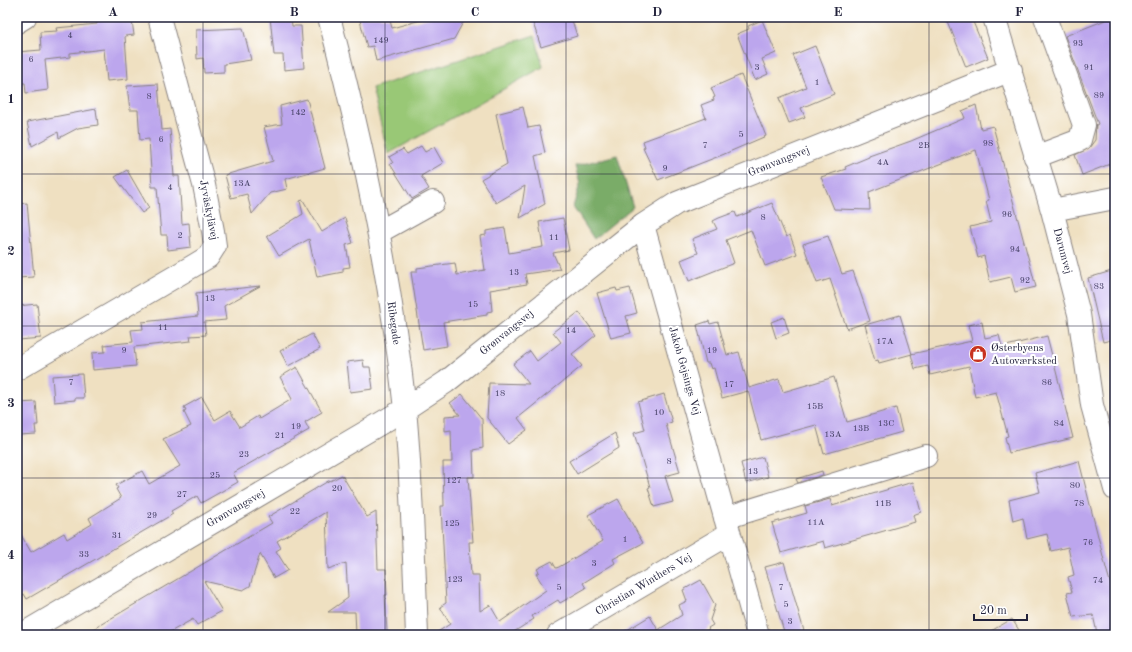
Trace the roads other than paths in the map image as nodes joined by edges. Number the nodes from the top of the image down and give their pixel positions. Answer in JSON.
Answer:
{"nodes":[{"id":1,"x":25,"y":17,"type":"edge"},
{"id":2,"x":159,"y":17,"type":"edge"},
{"id":3,"x":329,"y":17,"type":"edge"},
{"id":4,"x":994,"y":17,"type":"edge"},
{"id":5,"x":1045,"y":17,"type":"edge"},
{"id":6,"x":17,"y":22,"type":"edge"},
{"id":7,"x":1011,"y":70,"type":"junction"},
{"id":8,"x":1035,"y":157,"type":"junction"},
{"id":9,"x":1115,"y":198,"type":"edge"},
{"id":10,"x":433,"y":202,"type":"dead end"},
{"id":11,"x":1052,"y":210,"type":"junction"},
{"id":12,"x":643,"y":225,"type":"junction"},
{"id":13,"x":379,"y":232,"type":"junction"},
{"id":14,"x":17,"y":369,"type":"edge"},
{"id":15,"x":405,"y":409,"type":"junction"},
{"id":16,"x":1109,"y":445,"type":"edge"},
{"id":17,"x":926,"y":456,"type":"dead end"},
{"id":18,"x":1115,"y":489,"type":"edge"},
{"id":19,"x":727,"y":526,"type":"junction"},
{"id":20,"x":21,"y":635,"type":"edge"},
{"id":21,"x":418,"y":635,"type":"edge"},
{"id":22,"x":558,"y":635,"type":"edge"},
{"id":23,"x":758,"y":635,"type":"edge"}],
"edges":[{"from":1,"to":6,"type":"street"},
{"from":2,"to":14,"type":"street","name":"Jyväskylävej"},
{"from":3,"to":13,"type":"street","name":"Ribegade"},
{"from":4,"to":7,"type":"street","name":"Darumvej"},
{"from":5,"to":8,"type":"street"},
{"from":7,"to":8,"type":"street","name":"Darumvej"},
{"from":7,"to":12,"type":"street","name":"Grønvangsvej"},
{"from":8,"to":11,"type":"street","name":"Darumvej"},
{"from":9,"to":11,"type":"street"},
{"from":10,"to":13,"type":"street"},
{"from":11,"to":16,"type":"street","name":"Darumvej"},
{"from":12,"to":15,"type":"street","name":"Grønvangsvej"},
{"from":12,"to":19,"type":"street","name":"Jakob Gejsings Vej"},
{"from":13,"to":15,"type":"street","name":"Ribegade"},
{"from":15,"to":20,"type":"street","name":"Grønvangsvej"},
{"from":15,"to":21,"type":"street","name":"Ribegade"},
{"from":16,"to":18,"type":"street","name":"Darumvej"},
{"from":17,"to":19,"type":"street"},
{"from":19,"to":22,"type":"street","name":"Christian Winthers Vej"},
{"from":19,"to":23,"type":"street","name":"Jakob Gejsings Vej"}]}
